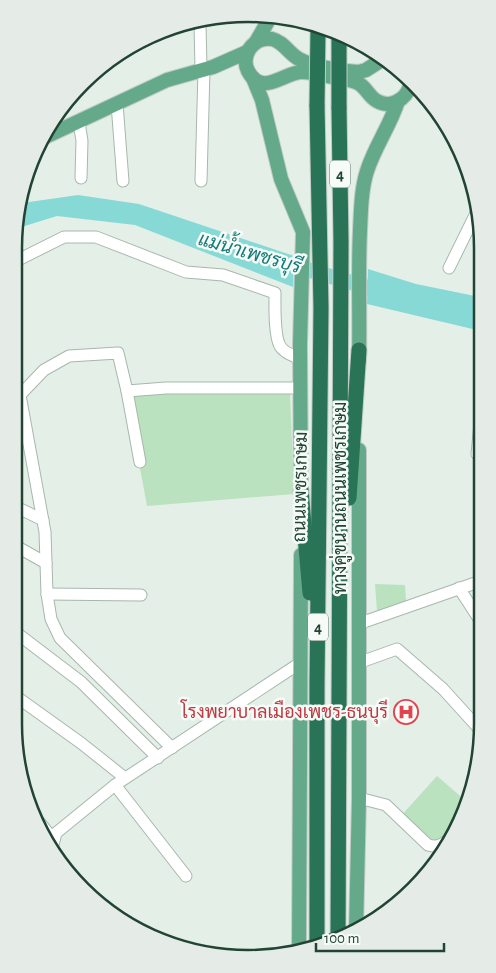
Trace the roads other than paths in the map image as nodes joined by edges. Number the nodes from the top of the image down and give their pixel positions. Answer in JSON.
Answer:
{"nodes":[{"id":1,"x":265,"y":23,"type":"edge"},
{"id":2,"x":201,"y":28,"type":"edge"},
{"id":3,"x":318,"y":33,"type":"edge"},
{"id":4,"x":256,"y":42,"type":"junction"},
{"id":5,"x":339,"y":42,"type":"edge"},
{"id":6,"x":247,"y":52,"type":"junction"},
{"id":7,"x":376,"y":63,"type":"edge"},
{"id":8,"x":206,"y":69,"type":"junction"},
{"id":9,"x":250,"y":75,"type":"junction"},
{"id":10,"x":404,"y":95,"type":"edge"},
{"id":11,"x":117,"y":104,"type":"junction"},
{"id":12,"x":79,"y":122,"type":"junction"},
{"id":13,"x":54,"y":133,"type":"edge"},
{"id":14,"x":81,"y":178,"type":"dead end"},
{"id":15,"x":123,"y":181,"type":"dead end"},
{"id":16,"x":201,"y":181,"type":"dead end"},
{"id":17,"x":472,"y":221,"type":"edge"},
{"id":18,"x":23,"y":258,"type":"edge"},
{"id":19,"x":449,"y":268,"type":"dead end"},
{"id":20,"x":359,"y":350,"type":"junction"},
{"id":21,"x":300,"y":359,"type":"junction"},
{"id":22,"x":301,"y":388,"type":"junction"},
{"id":23,"x":127,"y":391,"type":"junction"},
{"id":24,"x":23,"y":392,"type":"edge"},
{"id":25,"x":23,"y":411,"type":"edge"},
{"id":26,"x":140,"y":462,"type":"dead end"},
{"id":27,"x":301,"y":490,"type":"junction"},
{"id":28,"x":23,"y":510,"type":"edge"},
{"id":29,"x":43,"y":520,"type":"junction"},
{"id":30,"x":23,"y":550,"type":"edge"},
{"id":31,"x":46,"y":563,"type":"junction"},
{"id":32,"x":473,"y":584,"type":"edge"},
{"id":33,"x":459,"y":588,"type":"junction"},
{"id":34,"x":47,"y":594,"type":"junction"},
{"id":35,"x":141,"y":595,"type":"dead end"},
{"id":36,"x":473,"y":610,"type":"edge"},
{"id":37,"x":358,"y":624,"type":"junction"},
{"id":38,"x":339,"y":631,"type":"junction"},
{"id":39,"x":23,"y":638,"type":"edge"},
{"id":40,"x":300,"y":663,"type":"junction"},
{"id":41,"x":358,"y":663,"type":"junction"},
{"id":42,"x":317,"y":684,"type":"junction"},
{"id":43,"x":23,"y":702,"type":"edge"},
{"id":44,"x":473,"y":722,"type":"edge"},
{"id":45,"x":172,"y":748,"type":"junction"},
{"id":46,"x":158,"y":758,"type":"junction"},
{"id":47,"x":125,"y":778,"type":"junction"},
{"id":48,"x":115,"y":785,"type":"junction"},
{"id":49,"x":359,"y":798,"type":"junction"},
{"id":50,"x":54,"y":840,"type":"edge"},
{"id":51,"x":437,"y":847,"type":"edge"},
{"id":52,"x":339,"y":855,"type":"junction"},
{"id":53,"x":186,"y":876,"type":"dead end"},
{"id":54,"x":357,"y":922,"type":"edge"},
{"id":55,"x":342,"y":930,"type":"edge"},
{"id":56,"x":338,"y":931,"type":"edge"},
{"id":57,"x":317,"y":940,"type":"edge"},
{"id":58,"x":299,"y":944,"type":"edge"}],
"edges":[{"from":1,"to":4,"type":"main road"},
{"from":2,"to":8,"type":"street"},
{"from":3,"to":42,"type":"highway","name":"ถนนเพชรเกษม","number":"4","bridge":true},
{"from":4,"to":6,"type":"main road"},
{"from":4,"to":7,"type":"main road"},
{"from":5,"to":38,"type":"highway","number":"4","bridge":true},
{"from":6,"to":8,"type":"main road"},
{"from":6,"to":9,"type":"main road"},
{"from":8,"to":9,"type":"main road"},
{"from":8,"to":11,"type":"main road"},
{"from":8,"to":16,"type":"street"},
{"from":9,"to":10,"type":"main road"},
{"from":9,"to":21,"type":"main road","number":"4"},
{"from":10,"to":20,"type":"main road","name":"ทางคู่ขนานถนนเพชรเกษม","number":"4"},
{"from":11,"to":12,"type":"main road"},
{"from":11,"to":15,"type":"street"},
{"from":12,"to":13,"type":"main road"},
{"from":12,"to":14,"type":"street"},
{"from":17,"to":19,"type":"street"},
{"from":18,"to":21,"type":"street"},
{"from":20,"to":37,"type":"main road","name":"ทางคู่ขนานถนนเพชรเกษม","number":"4"},
{"from":20,"to":38,"type":"highway"},
{"from":21,"to":22,"type":"main road","number":"4"},
{"from":22,"to":23,"type":"street"},
{"from":22,"to":27,"type":"main road","number":"4"},
{"from":23,"to":24,"type":"street"},
{"from":23,"to":26,"type":"street"},
{"from":25,"to":29,"type":"street"},
{"from":27,"to":40,"type":"main road","number":"4"},
{"from":27,"to":42,"type":"highway"},
{"from":28,"to":29,"type":"street"},
{"from":29,"to":31,"type":"street"},
{"from":30,"to":31,"type":"street"},
{"from":31,"to":34,"type":"street"},
{"from":32,"to":33,"type":"street"},
{"from":33,"to":36,"type":"street"},
{"from":33,"to":37,"type":"street"},
{"from":34,"to":35,"type":"street"},
{"from":34,"to":45,"type":"street"},
{"from":37,"to":41,"type":"main road","name":"ทางคู่ขนานถนนเพชรเกษม","number":"4"},
{"from":38,"to":52,"type":"highway","number":"4"},
{"from":39,"to":46,"type":"street"},
{"from":40,"to":45,"type":"street"},
{"from":40,"to":58,"type":"main road","number":"4"},
{"from":41,"to":44,"type":"street"},
{"from":41,"to":49,"type":"main road","name":"ทางคู่ขนานถนนเพชรเกษม","number":"4"},
{"from":42,"to":57,"type":"highway","name":"ถนนเพชรเกษม","number":"4"},
{"from":43,"to":47,"type":"street"},
{"from":45,"to":46,"type":"street"},
{"from":46,"to":47,"type":"street"},
{"from":47,"to":48,"type":"street"},
{"from":48,"to":50,"type":"street"},
{"from":48,"to":53,"type":"street"},
{"from":49,"to":51,"type":"street"},
{"from":49,"to":54,"type":"main road","name":"ทางคู่ขนานถนนเพชรเกษม","number":"4"},
{"from":52,"to":55,"type":"highway"},
{"from":52,"to":56,"type":"highway","number":"4"}]}
